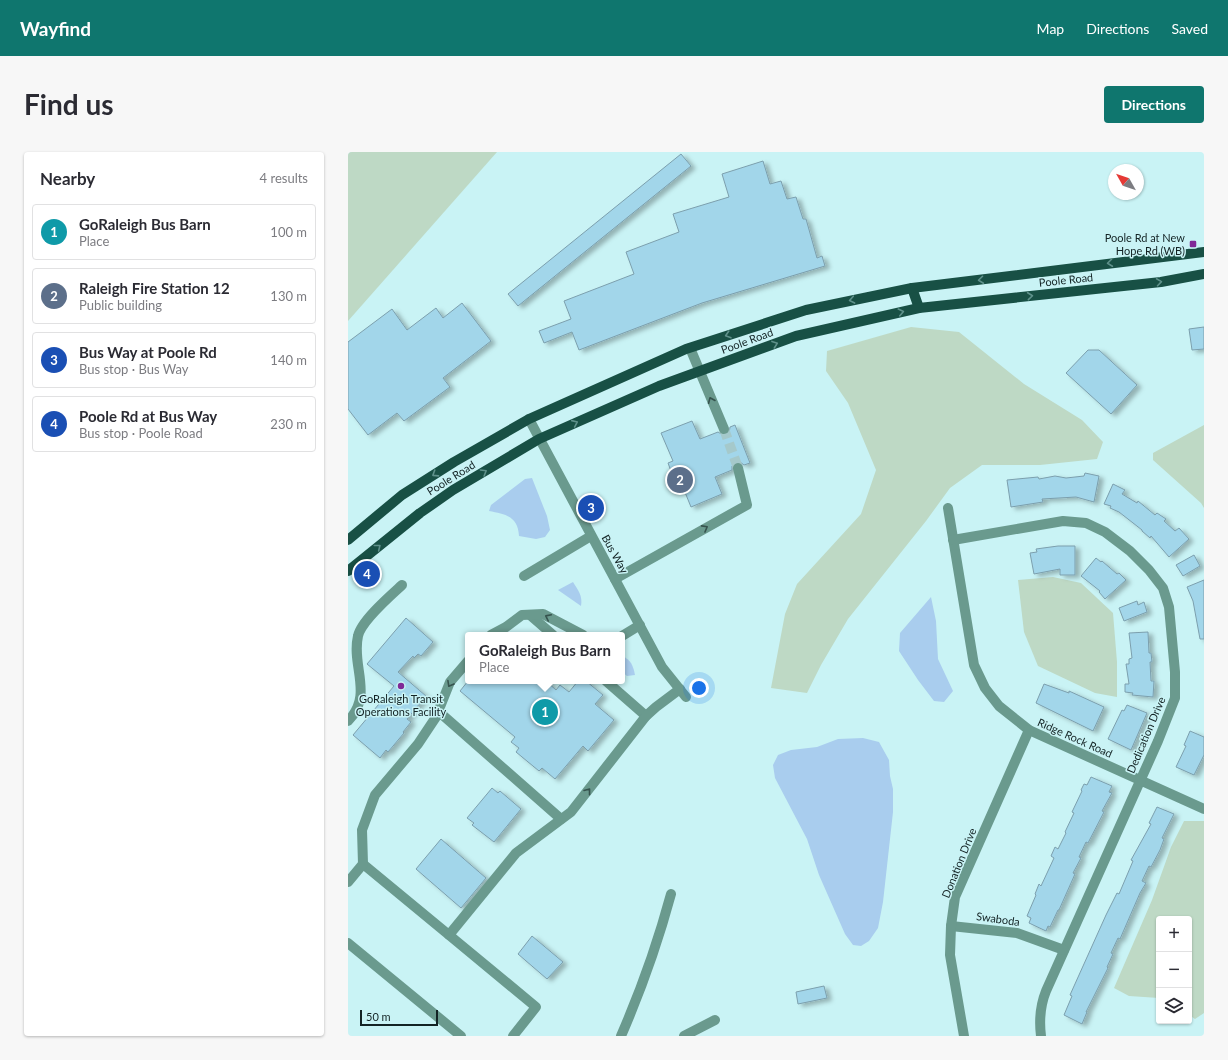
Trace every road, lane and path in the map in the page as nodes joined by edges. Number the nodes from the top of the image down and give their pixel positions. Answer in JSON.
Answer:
{"nodes":[{"id":1,"x":1204,"y":252,"type":"edge"},
{"id":2,"x":1204,"y":274,"type":"edge"},
{"id":3,"x":912,"y":288,"type":"junction"},
{"id":4,"x":919,"y":308,"type":"junction"},
{"id":5,"x":690,"y":348,"type":"junction"},
{"id":6,"x":699,"y":371,"type":"junction"},
{"id":7,"x":529,"y":419,"type":"junction"},
{"id":8,"x":724,"y":429,"type":"tunnel mouth"},
{"id":9,"x":540,"y":440,"type":"junction"},
{"id":10,"x":738,"y":468,"type":"tunnel mouth"},
{"id":11,"x":948,"y":508,"type":"dead end"},
{"id":12,"x":591,"y":536,"type":"junction"},
{"id":13,"x":348,"y":540,"type":"edge"},
{"id":14,"x":953,"y":540,"type":"junction"},
{"id":15,"x":348,"y":571,"type":"edge"},
{"id":16,"x":524,"y":576,"type":"dead end"},
{"id":17,"x":615,"y":579,"type":"junction"},
{"id":18,"x":402,"y":585,"type":"dead end"},
{"id":19,"x":530,"y":614,"type":"junction"},
{"id":20,"x":640,"y":625,"type":"junction"},
{"id":21,"x":497,"y":632,"type":"edge"},
{"id":22,"x":550,"y":632,"type":"edge"},
{"id":23,"x":577,"y":632,"type":"edge"},
{"id":24,"x":625,"y":634,"type":"edge"},
{"id":25,"x":465,"y":664,"type":"edge"},
{"id":26,"x":609,"y":684,"type":"edge"},
{"id":27,"x":438,"y":711,"type":"junction"},
{"id":28,"x":646,"y":716,"type":"junction"},
{"id":29,"x":348,"y":721,"type":"edge"},
{"id":30,"x":1029,"y":730,"type":"junction"},
{"id":31,"x":1141,"y":780,"type":"junction"},
{"id":32,"x":1204,"y":809,"type":"edge"},
{"id":33,"x":561,"y":819,"type":"junction"},
{"id":34,"x":363,"y":864,"type":"junction"},
{"id":35,"x":348,"y":882,"type":"edge"},
{"id":36,"x":671,"y":894,"type":"dead end"},
{"id":37,"x":951,"y":926,"type":"junction"},
{"id":38,"x":449,"y":935,"type":"junction"},
{"id":39,"x":348,"y":943,"type":"edge"},
{"id":40,"x":1064,"y":950,"type":"junction"},
{"id":41,"x":715,"y":1020,"type":"dead end"},
{"id":42,"x":460,"y":1036,"type":"edge"},
{"id":43,"x":513,"y":1036,"type":"edge"},
{"id":44,"x":621,"y":1036,"type":"edge"},
{"id":45,"x":684,"y":1036,"type":"edge"},
{"id":46,"x":964,"y":1036,"type":"edge"},
{"id":47,"x":1041,"y":1036,"type":"edge"}],
"edges":[{"from":1,"to":3,"type":"main road","name":"Poole Road","one_way":true},
{"from":4,"to":2,"type":"main road","name":"Poole Road","one_way":true},
{"from":3,"to":4,"type":"main road"},
{"from":3,"to":5,"type":"main road","name":"Poole Road","one_way":true},
{"from":6,"to":4,"type":"main road","name":"Poole Road","one_way":true},
{"from":5,"to":6,"type":"street"},
{"from":5,"to":7,"type":"main road","name":"Poole Road"},
{"from":8,"to":6,"type":"street","one_way":true},
{"from":9,"to":6,"type":"main road","name":"Poole Road","one_way":true},
{"from":7,"to":9,"type":"street","name":"Bus Way"},
{"from":7,"to":13,"type":"main road","name":"Poole Road","one_way":true},
{"from":9,"to":12,"type":"street","name":"Bus Way"},
{"from":15,"to":9,"type":"main road","name":"Poole Road","one_way":true},
{"from":17,"to":10,"type":"street","one_way":true},
{"from":11,"to":14,"type":"street","name":"Ridge Rock Road"},
{"from":12,"to":16,"type":"street"},
{"from":12,"to":17,"type":"street","name":"Bus Way"},
{"from":14,"to":30,"type":"street","name":"Ridge Rock Road"},
{"from":14,"to":31,"type":"street","name":"Dedication Drive"},
{"from":17,"to":20,"type":"street","name":"Bus Way"},
{"from":18,"to":29,"type":"street"},
{"from":19,"to":21,"type":"street"},
{"from":19,"to":22,"type":"street"},
{"from":23,"to":19,"type":"street","one_way":true},
{"from":20,"to":24,"type":"street"},
{"from":20,"to":28,"type":"street","name":"Bus Way"},
{"from":25,"to":27,"type":"street","one_way":true},
{"from":26,"to":28,"type":"street"},
{"from":27,"to":33,"type":"street"},
{"from":27,"to":34,"type":"street"},
{"from":33,"to":28,"type":"street","one_way":true},
{"from":30,"to":31,"type":"street","name":"Ridge Rock Road"},
{"from":30,"to":37,"type":"street","name":"Donation Drive"},
{"from":31,"to":32,"type":"street","name":"Ridge Rock Road"},
{"from":31,"to":40,"type":"street","name":"Dedication Drive"},
{"from":33,"to":38,"type":"street"},
{"from":34,"to":35,"type":"street"},
{"from":34,"to":38,"type":"street"},
{"from":36,"to":44,"type":"street"},
{"from":37,"to":40,"type":"street","name":"Swaboda"},
{"from":37,"to":46,"type":"street","name":"Donation Drive"},
{"from":38,"to":43,"type":"street"},
{"from":39,"to":42,"type":"street"},
{"from":40,"to":47,"type":"street","name":"Dedication Drive"},
{"from":41,"to":45,"type":"street"}]}
